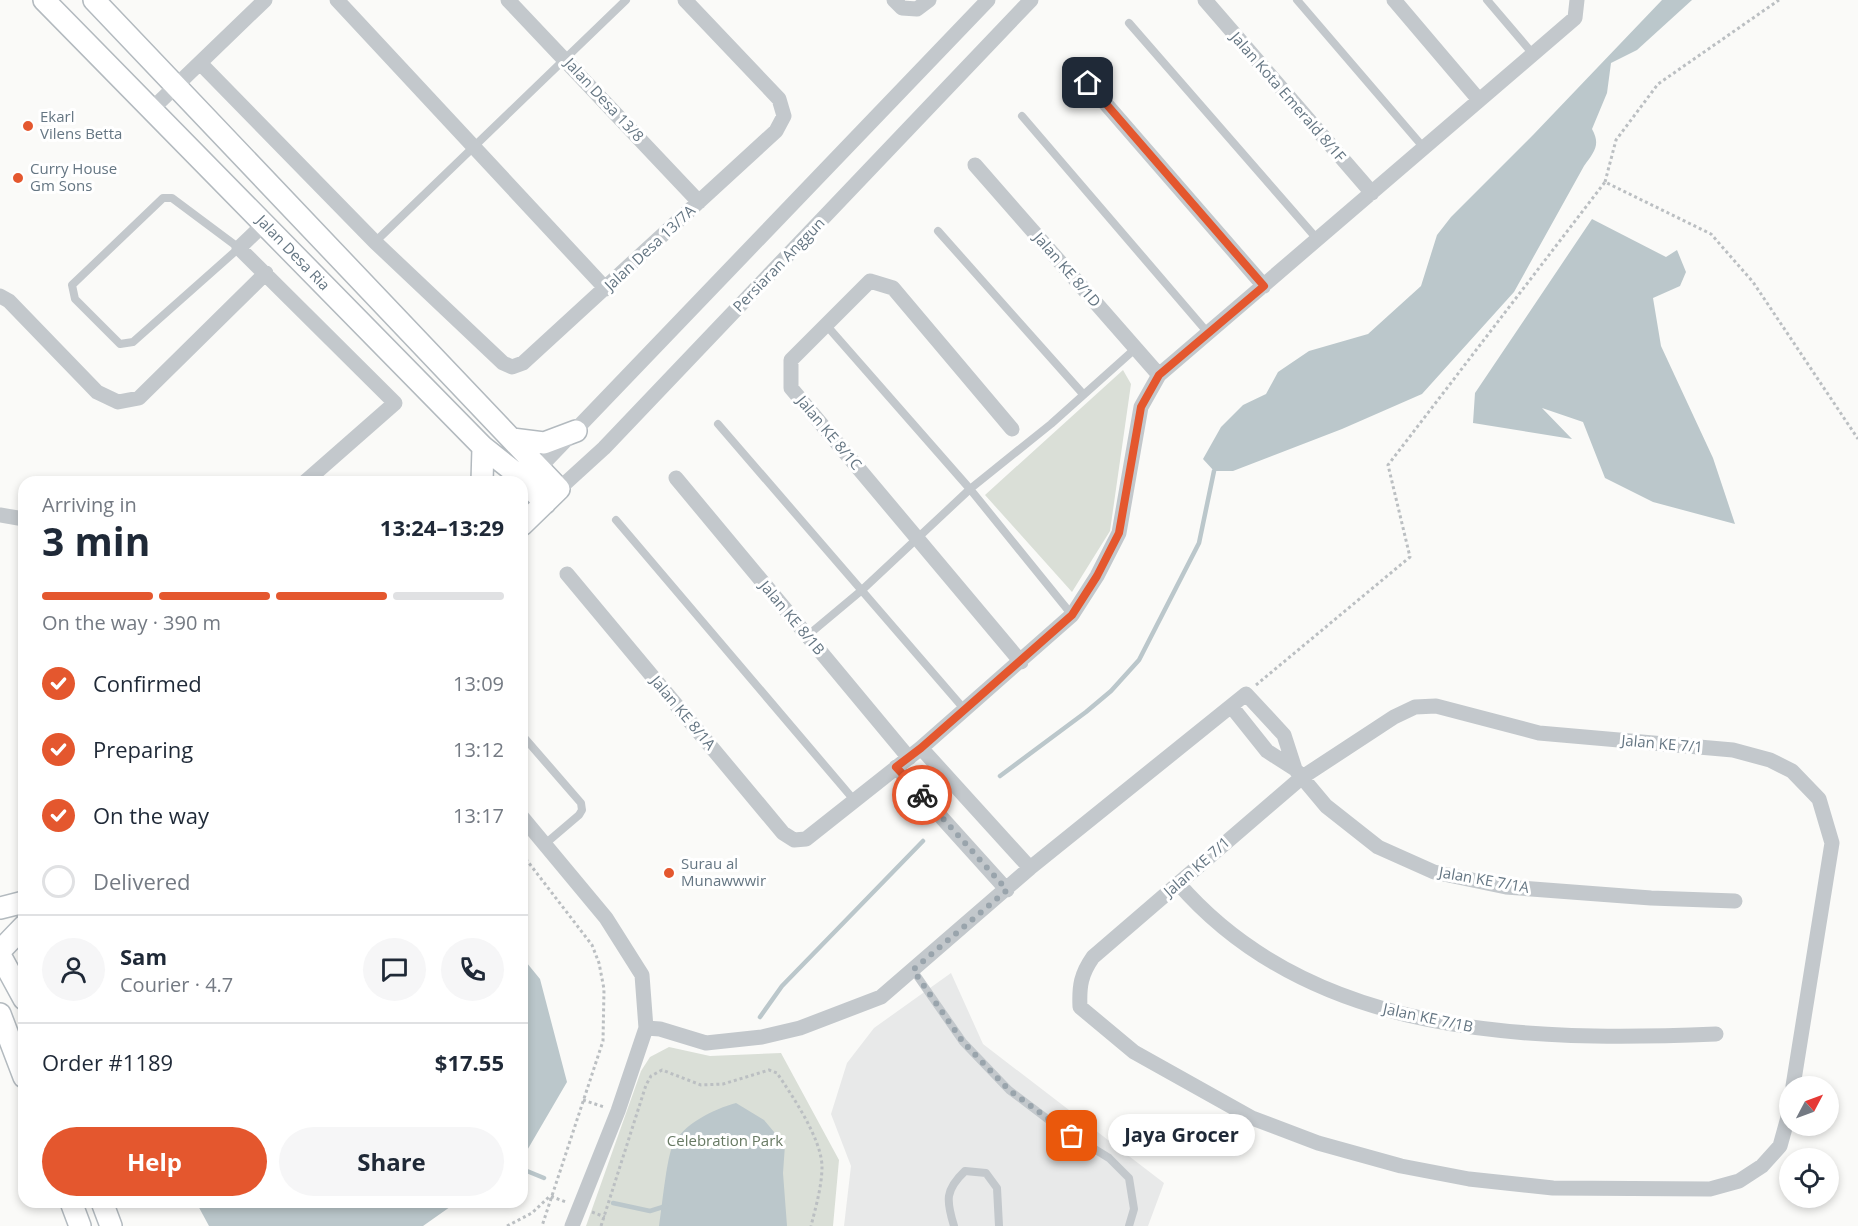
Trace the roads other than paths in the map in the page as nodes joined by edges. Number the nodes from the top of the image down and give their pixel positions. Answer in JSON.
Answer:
{"nodes":[{"id":1,"x":44,"y":0,"type":"edge"},
{"id":2,"x":94,"y":0,"type":"edge"},
{"id":3,"x":265,"y":0,"type":"edge"},
{"id":4,"x":337,"y":0,"type":"edge"},
{"id":5,"x":508,"y":0,"type":"edge"},
{"id":6,"x":626,"y":0,"type":"edge"},
{"id":7,"x":686,"y":0,"type":"edge"},
{"id":8,"x":894,"y":0,"type":"edge"},
{"id":9,"x":988,"y":0,"type":"edge"},
{"id":10,"x":1031,"y":0,"type":"edge"},
{"id":11,"x":1205,"y":0,"type":"edge"},
{"id":12,"x":1297,"y":0,"type":"edge"},
{"id":13,"x":1394,"y":0,"type":"edge"},
{"id":14,"x":1487,"y":0,"type":"edge"},
{"id":15,"x":1577,"y":0,"type":"edge"},
{"id":16,"x":923,"y":4,"type":"edge"},
{"id":17,"x":1129,"y":23,"type":"dead end"},
{"id":18,"x":1533,"y":54,"type":"junction"},
{"id":19,"x":565,"y":58,"type":"junction"},
{"id":20,"x":201,"y":63,"type":"junction"},
{"id":21,"x":1073,"y":66,"type":"dead end"},
{"id":22,"x":176,"y":86,"type":"junction"},
{"id":23,"x":1479,"y":100,"type":"junction"},
{"id":24,"x":152,"y":109,"type":"junction"},
{"id":25,"x":1022,"y":116,"type":"dead end"},
{"id":26,"x":475,"y":146,"type":"junction"},
{"id":27,"x":1424,"y":148,"type":"junction"},
{"id":28,"x":975,"y":165,"type":"dead end"},
{"id":29,"x":1372,"y":193,"type":"junction"},
{"id":30,"x":699,"y":202,"type":"junction"},
{"id":31,"x":264,"y":224,"type":"junction"},
{"id":32,"x":938,"y":231,"type":"dead end"},
{"id":33,"x":1318,"y":240,"type":"junction"},
{"id":34,"x":375,"y":242,"type":"junction"},
{"id":35,"x":239,"y":248,"type":"junction"},
{"id":36,"x":266,"y":273,"type":"junction"},
{"id":37,"x":1264,"y":286,"type":"junction"},
{"id":38,"x":606,"y":289,"type":"junction"},
{"id":39,"x":0,"y":296,"type":"edge"},
{"id":40,"x":827,"y":326,"type":"junction"},
{"id":41,"x":1209,"y":333,"type":"junction"},
{"id":42,"x":1137,"y":348,"type":"junction"},
{"id":43,"x":1159,"y":375,"type":"junction"},
{"id":44,"x":1083,"y":394,"type":"junction"},
{"id":45,"x":718,"y":424,"type":"dead end"},
{"id":46,"x":1012,"y":429,"type":"dead end"},
{"id":47,"x":576,"y":431,"type":"junction"},
{"id":48,"x":512,"y":439,"type":"junction"},
{"id":49,"x":483,"y":447,"type":"junction"},
{"id":50,"x":540,"y":467,"type":"junction"},
{"id":51,"x":312,"y":476,"type":"edge"},
{"id":52,"x":482,"y":476,"type":"edge"},
{"id":53,"x":513,"y":476,"type":"edge"},
{"id":54,"x":676,"y":478,"type":"dead end"},
{"id":55,"x":528,"y":481,"type":"edge"},
{"id":56,"x":528,"y":487,"type":"edge"},
{"id":57,"x":970,"y":489,"type":"junction"},
{"id":58,"x":552,"y":496,"type":"junction"},
{"id":59,"x":0,"y":515,"type":"edge"},
{"id":60,"x":18,"y":518,"type":"edge"},
{"id":61,"x":528,"y":519,"type":"edge"},
{"id":62,"x":616,"y":520,"type":"dead end"},
{"id":63,"x":917,"y":539,"type":"junction"},
{"id":64,"x":567,"y":574,"type":"dead end"},
{"id":65,"x":862,"y":590,"type":"junction"},
{"id":66,"x":1072,"y":615,"type":"junction"},
{"id":67,"x":807,"y":636,"type":"junction"},
{"id":68,"x":1021,"y":662,"type":"junction"},
{"id":69,"x":1231,"y":706,"type":"junction"},
{"id":70,"x":965,"y":710,"type":"junction"},
{"id":71,"x":528,"y":742,"type":"edge"},
{"id":72,"x":909,"y":758,"type":"junction"},
{"id":73,"x":1298,"y":774,"type":"junction"},
{"id":74,"x":854,"y":800,"type":"junction"},
{"id":75,"x":528,"y":824,"type":"edge"},
{"id":76,"x":545,"y":844,"type":"junction"},
{"id":77,"x":1030,"y":868,"type":"junction"},
{"id":78,"x":1178,"y":883,"type":"junction"},
{"id":79,"x":1007,"y":890,"type":"junction"},
{"id":80,"x":1735,"y":901,"type":"dead end"},
{"id":81,"x":18,"y":904,"type":"edge"},
{"id":82,"x":0,"y":908,"type":"edge"},
{"id":83,"x":18,"y":933,"type":"edge"},
{"id":84,"x":0,"y":953,"type":"edge"},
{"id":85,"x":913,"y":970,"type":"junction"},
{"id":86,"x":12,"y":975,"type":"edge"},
{"id":87,"x":0,"y":1014,"type":"edge"},
{"id":88,"x":646,"y":1028,"type":"junction"},
{"id":89,"x":1716,"y":1034,"type":"dead end"},
{"id":90,"x":0,"y":1059,"type":"edge"},
{"id":91,"x":18,"y":1061,"type":"edge"},
{"id":92,"x":1795,"y":1076,"type":"edge"},
{"id":93,"x":18,"y":1079,"type":"edge"},
{"id":94,"x":1783,"y":1136,"type":"edge"},
{"id":95,"x":73,"y":1208,"type":"edge"},
{"id":96,"x":104,"y":1208,"type":"edge"},
{"id":97,"x":80,"y":1226,"type":"edge"},
{"id":98,"x":111,"y":1226,"type":"edge"},
{"id":99,"x":572,"y":1226,"type":"edge"},
{"id":100,"x":954,"y":1226,"type":"edge"},
{"id":101,"x":999,"y":1226,"type":"edge"},
{"id":102,"x":1129,"y":1226,"type":"edge"}],
"edges":[{"from":1,"to":24,"type":"main road","name":"Jalan Desa Ria"},
{"from":2,"to":22,"type":"main road","name":"Jalan Desa Ria"},
{"from":3,"to":20,"type":"street"},
{"from":4,"to":26,"type":"street"},
{"from":5,"to":19,"type":"street","name":"Jalan Desa 13/8"},
{"from":6,"to":19,"type":"lane"},
{"from":7,"to":30,"type":"street","name":"Jalan Desa 13/7A"},
{"from":8,"to":16,"type":"street"},
{"from":9,"to":47,"type":"street"},
{"from":10,"to":58,"type":"street","name":"Persiaran Anggun"},
{"from":11,"to":29,"type":"street","name":"Jalan Kota Emerald 8/1F"},
{"from":12,"to":27,"type":"lane"},
{"from":13,"to":23,"type":"street"},
{"from":14,"to":18,"type":"lane"},
{"from":15,"to":18,"type":"street"},
{"from":17,"to":33,"type":"lane"},
{"from":18,"to":23,"type":"street"},
{"from":19,"to":26,"type":"lane"},
{"from":19,"to":30,"type":"street","name":"Jalan Desa 13/8"},
{"from":20,"to":22,"type":"street"},
{"from":20,"to":34,"type":"street"},
{"from":21,"to":37,"type":"street"},
{"from":22,"to":24,"type":"street"},
{"from":22,"to":48,"type":"main road","name":"Jalan Desa Ria"},
{"from":23,"to":27,"type":"street"},
{"from":24,"to":31,"type":"main road","name":"Jalan Desa Ria"},
{"from":25,"to":41,"type":"lane"},
{"from":26,"to":34,"type":"lane"},
{"from":26,"to":38,"type":"street"},
{"from":27,"to":29,"type":"street"},
{"from":28,"to":42,"type":"street","name":"Jalan KE 8/1D"},
{"from":29,"to":33,"type":"street"},
{"from":30,"to":38,"type":"street","name":"Jalan Desa 13/7A"},
{"from":31,"to":35,"type":"street"},
{"from":31,"to":49,"type":"main road","name":"Jalan Desa Ria"},
{"from":32,"to":44,"type":"lane"},
{"from":33,"to":37,"type":"street"},
{"from":34,"to":38,"type":"street","name":"Jalan Desa 13/7A"},
{"from":35,"to":35,"type":"lane"},
{"from":35,"to":36,"type":"street"},
{"from":36,"to":39,"type":"street"},
{"from":36,"to":51,"type":"street"},
{"from":37,"to":41,"type":"street"},
{"from":40,"to":46,"type":"street","name":"Jalan KE 8/1C"},
{"from":40,"to":57,"type":"lane"},
{"from":40,"to":63,"type":"street","name":"Jalan KE 8/1C"},
{"from":41,"to":43,"type":"street"},
{"from":42,"to":43,"type":"street","name":"Jalan KE 8/1D"},
{"from":42,"to":44,"type":"lane"},
{"from":43,"to":66,"type":"street"},
{"from":44,"to":57,"type":"lane"},
{"from":45,"to":65,"type":"lane"},
{"from":47,"to":48,"type":"main road"},
{"from":47,"to":50,"type":"street"},
{"from":48,"to":50,"type":"main road","name":"Jalan Desa Ria"},
{"from":49,"to":52,"type":"main road"},
{"from":49,"to":53,"type":"main road","name":"Jalan Desa Ria"},
{"from":50,"to":55,"type":"main road"},
{"from":50,"to":58,"type":"main road","name":"Jalan Desa Ria"},
{"from":54,"to":67,"type":"street","name":"Jalan KE 8/1B"},
{"from":56,"to":58,"type":"main road","name":"Jalan Desa Ria"},
{"from":57,"to":63,"type":"lane"},
{"from":57,"to":66,"type":"lane"},
{"from":58,"to":61,"type":"main road","name":"Persiaran Anggun"},
{"from":59,"to":60,"type":"street"},
{"from":62,"to":74,"type":"lane"},
{"from":63,"to":65,"type":"lane"},
{"from":63,"to":68,"type":"street","name":"Jalan KE 8/1C"},
{"from":64,"to":74,"type":"street","name":"Jalan KE 8/1A"},
{"from":65,"to":67,"type":"lane"},
{"from":65,"to":70,"type":"lane"},
{"from":66,"to":68,"type":"street"},
{"from":67,"to":72,"type":"street","name":"Jalan KE 8/1B"},
{"from":68,"to":70,"type":"street"},
{"from":69,"to":73,"type":"street"},
{"from":69,"to":73,"type":"street"},
{"from":69,"to":77,"type":"street"},
{"from":70,"to":72,"type":"street"},
{"from":71,"to":76,"type":"lane"},
{"from":72,"to":74,"type":"street"},
{"from":72,"to":77,"type":"street"},
{"from":72,"to":79,"type":"street"},
{"from":73,"to":78,"type":"street","name":"Jalan KE 7/1"},
{"from":73,"to":80,"type":"street","name":"Jalan KE 7/1A"},
{"from":73,"to":92,"type":"street","name":"Jalan KE 7/1"},
{"from":75,"to":76,"type":"street"},
{"from":76,"to":88,"type":"street"},
{"from":77,"to":79,"type":"street"},
{"from":78,"to":89,"type":"street","name":"Jalan KE 7/1B"},
{"from":78,"to":94,"type":"street","name":"Jalan KE 7/1"},
{"from":79,"to":85,"type":"street"},
{"from":81,"to":82,"type":"main road"},
{"from":83,"to":84,"type":"main road"},
{"from":84,"to":86,"type":"main road"},
{"from":85,"to":88,"type":"street"},
{"from":85,"to":102,"type":"lane"},
{"from":87,"to":91,"type":"main road"},
{"from":88,"to":99,"type":"street"},
{"from":90,"to":93,"type":"main road"},
{"from":95,"to":97,"type":"main road"},
{"from":96,"to":98,"type":"main road"},
{"from":100,"to":101,"type":"lane"}]}
